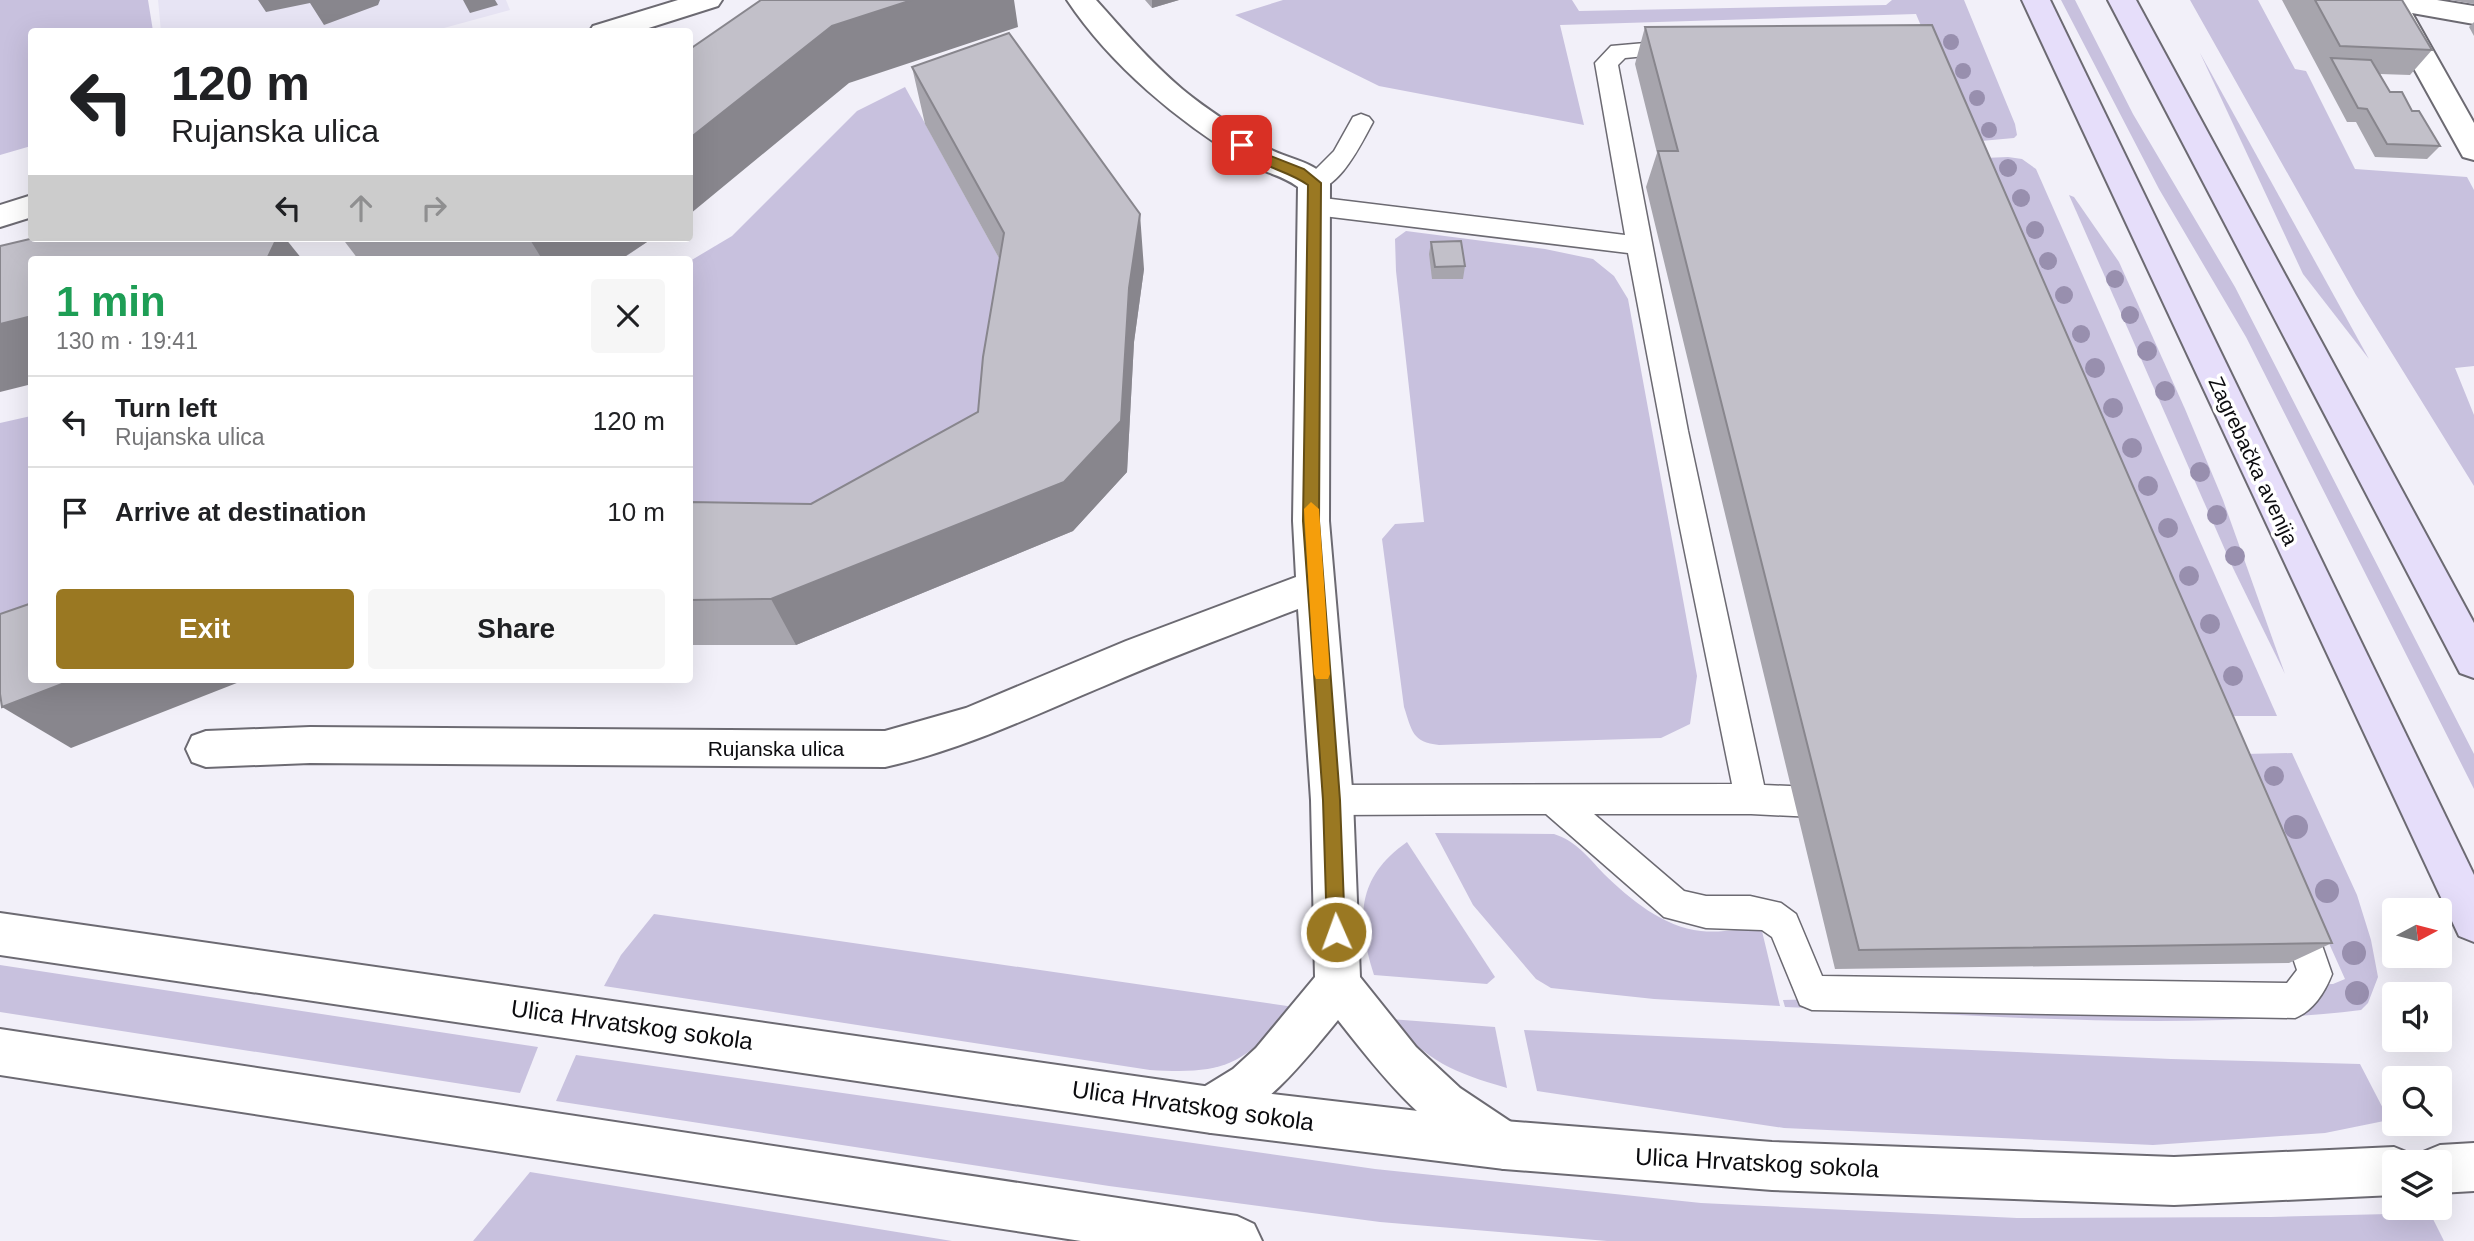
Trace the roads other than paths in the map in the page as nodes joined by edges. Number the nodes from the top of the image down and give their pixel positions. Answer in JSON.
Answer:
{"nodes":[{"id":1,"x":708,"y":0,"type":"edge"},
{"id":2,"x":1082,"y":0,"type":"edge"},
{"id":3,"x":2036,"y":0,"type":"edge"},
{"id":4,"x":2122,"y":0,"type":"edge"},
{"id":5,"x":2390,"y":0,"type":"edge"},
{"id":6,"x":2474,"y":15,"type":"edge"},
{"id":7,"x":616,"y":28,"type":"edge"},
{"id":8,"x":1700,"y":46,"type":"edge"},
{"id":9,"x":1361,"y":122,"type":"dead end"},
{"id":10,"x":2474,"y":150,"type":"edge"},
{"id":11,"x":1315,"y":195,"type":"junction"},
{"id":12,"x":28,"y":207,"type":"edge"},
{"id":13,"x":0,"y":216,"type":"edge"},
{"id":14,"x":1637,"y":245,"type":"junction"},
{"id":15,"x":1315,"y":586,"type":"junction"},
{"id":16,"x":2474,"y":661,"type":"edge"},
{"id":17,"x":206,"y":749,"type":"dead end"},
{"id":18,"x":1552,"y":799,"type":"junction"},
{"id":19,"x":1751,"y":799,"type":"junction"},
{"id":20,"x":1332,"y":800,"type":"junction"},
{"id":21,"x":1863,"y":805,"type":"edge"},
{"id":22,"x":2285,"y":885,"type":"edge"},
{"id":23,"x":2474,"y":921,"type":"edge"},
{"id":24,"x":0,"y":934,"type":"edge"},
{"id":25,"x":1338,"y":985,"type":"junction"},
{"id":26,"x":0,"y":1052,"type":"edge"},
{"id":27,"x":1211,"y":1110,"type":"junction"},
{"id":28,"x":1504,"y":1145,"type":"junction"},
{"id":29,"x":2474,"y":1167,"type":"edge"},
{"id":30,"x":2452,"y":1168,"type":"edge"},
{"id":31,"x":2382,"y":1172,"type":"edge"},
{"id":32,"x":1237,"y":1241,"type":"edge"}],
"edges":[{"from":1,"to":7,"type":"street"},
{"from":2,"to":11,"type":"street"},
{"from":3,"to":23,"type":"main road","name":"Zagrebačka avenija"},
{"from":4,"to":16,"type":"main road"},
{"from":5,"to":6,"type":"street"},
{"from":5,"to":10,"type":"street"},
{"from":8,"to":14,"type":"lane"},
{"from":9,"to":11,"type":"lane"},
{"from":11,"to":14,"type":"lane"},
{"from":11,"to":15,"type":"street"},
{"from":12,"to":13,"type":"street"},
{"from":14,"to":19,"type":"lane"},
{"from":15,"to":17,"type":"street","name":"Rujanska ulica"},
{"from":15,"to":20,"type":"street"},
{"from":18,"to":19,"type":"lane"},
{"from":18,"to":20,"type":"lane"},
{"from":18,"to":22,"type":"lane"},
{"from":19,"to":21,"type":"lane"},
{"from":20,"to":25,"type":"street"},
{"from":24,"to":27,"type":"street","name":"Ulica Hrvatskog sokola"},
{"from":25,"to":27,"type":"street"},
{"from":25,"to":28,"type":"street"},
{"from":26,"to":32,"type":"street"},
{"from":27,"to":28,"type":"street","name":"Ulica Hrvatskog sokola"},
{"from":28,"to":31,"type":"street","name":"Ulica Hrvatskog sokola"},
{"from":29,"to":30,"type":"street"}]}
